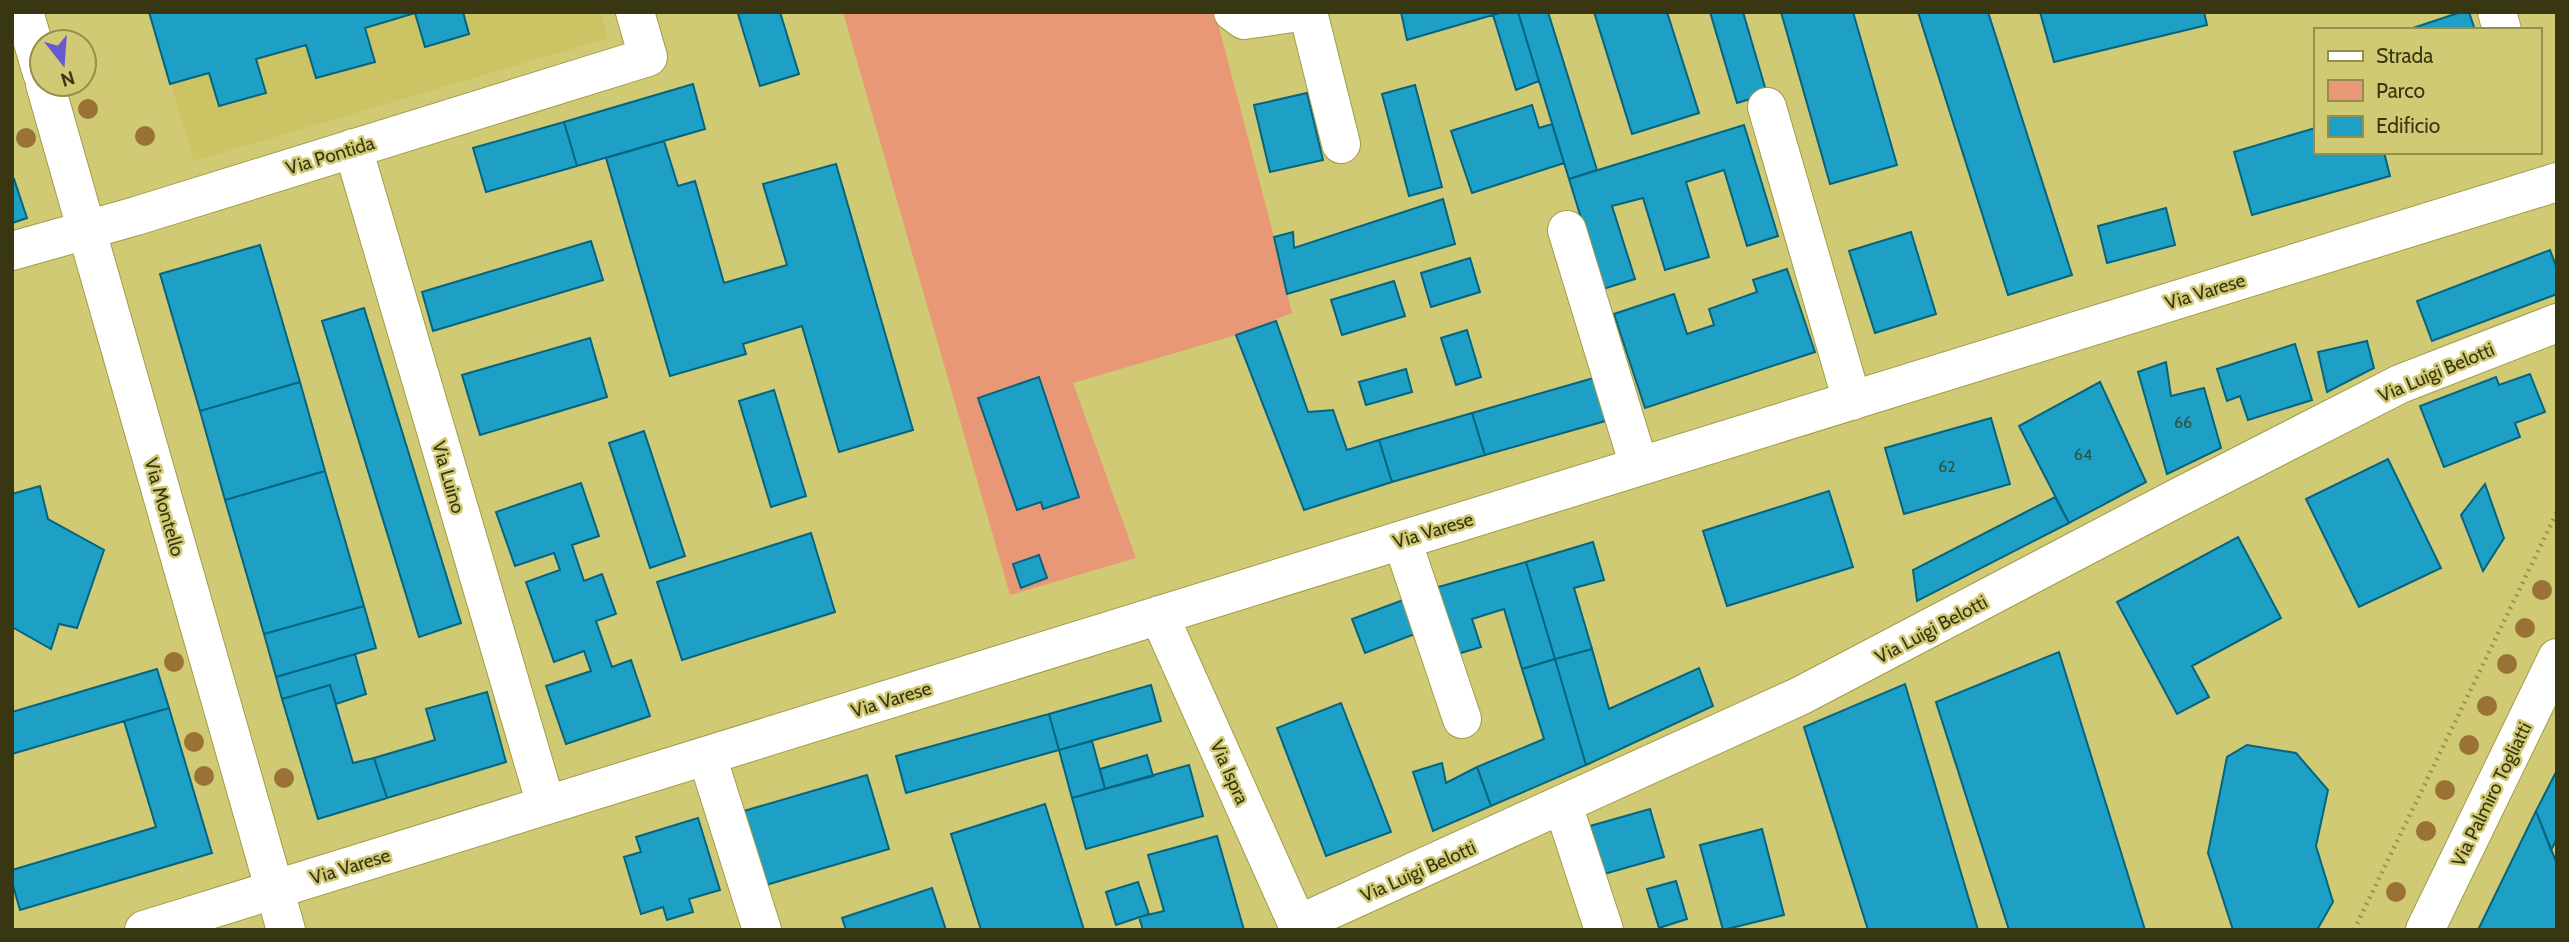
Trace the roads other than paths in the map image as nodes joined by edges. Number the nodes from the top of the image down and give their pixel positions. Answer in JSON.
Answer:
{"nodes":[{"id":1,"x":635,"y":12,"type":"edge"},
{"id":2,"x":1233,"y":12,"type":"edge"},
{"id":3,"x":1299,"y":12,"type":"edge"},
{"id":4,"x":1308,"y":12,"type":"edge"},
{"id":5,"x":49,"y":98,"type":"edge"},
{"id":6,"x":1767,"y":107,"type":"dead end"},
{"id":7,"x":1341,"y":145,"type":"dead end"},
{"id":8,"x":353,"y":148,"type":"junction"},
{"id":9,"x":2550,"y":178,"type":"edge"},
{"id":10,"x":87,"y":229,"type":"junction"},
{"id":11,"x":1567,"y":230,"type":"dead end"},
{"id":12,"x":12,"y":251,"type":"edge"},
{"id":13,"x":2557,"y":323,"type":"edge"},
{"id":14,"x":1852,"y":401,"type":"junction"},
{"id":15,"x":1639,"y":466,"type":"junction"},
{"id":16,"x":1402,"y":540,"type":"junction"},
{"id":17,"x":1159,"y":615,"type":"junction"},
{"id":18,"x":2557,"y":658,"type":"edge"},
{"id":19,"x":1462,"y":719,"type":"dead end"},
{"id":20,"x":707,"y":756,"type":"junction"},
{"id":21,"x":1563,"y":805,"type":"junction"},
{"id":22,"x":546,"y":806,"type":"junction"},
{"id":23,"x":274,"y":889,"type":"junction"},
{"id":24,"x":1299,"y":927,"type":"edge"},
{"id":25,"x":144,"y":930,"type":"edge"},
{"id":26,"x":286,"y":930,"type":"edge"},
{"id":27,"x":762,"y":930,"type":"edge"},
{"id":28,"x":1604,"y":930,"type":"edge"},
{"id":29,"x":2425,"y":930,"type":"edge"}],
"edges":[{"from":1,"to":8,"type":"street","name":"Via Pontida"},
{"from":2,"to":3,"type":"street"},
{"from":4,"to":7,"type":"street"},
{"from":5,"to":10,"type":"street","name":"Via Montello"},
{"from":6,"to":14,"type":"street"},
{"from":8,"to":10,"type":"street","name":"Via Pontida"},
{"from":8,"to":22,"type":"street","name":"Via Luino"},
{"from":9,"to":14,"type":"street","name":"Via Varese"},
{"from":10,"to":12,"type":"street","name":"Via Pontida"},
{"from":10,"to":23,"type":"street","name":"Via Montello"},
{"from":11,"to":15,"type":"street"},
{"from":13,"to":21,"type":"street","name":"Via Luigi Belotti"},
{"from":14,"to":15,"type":"street","name":"Via Varese"},
{"from":15,"to":16,"type":"street","name":"Via Varese"},
{"from":16,"to":17,"type":"street","name":"Via Varese"},
{"from":16,"to":19,"type":"street"},
{"from":17,"to":20,"type":"street","name":"Via Varese"},
{"from":17,"to":24,"type":"street","name":"Via Ispra"},
{"from":18,"to":29,"type":"street","name":"Via Palmiro Togliatti"},
{"from":20,"to":22,"type":"street","name":"Via Varese"},
{"from":20,"to":27,"type":"street"},
{"from":21,"to":24,"type":"street","name":"Via Luigi Belotti"},
{"from":21,"to":28,"type":"street"},
{"from":22,"to":23,"type":"street","name":"Via Varese"},
{"from":23,"to":25,"type":"street","name":"Via Varese"},
{"from":23,"to":26,"type":"street","name":"Via Montello"}]}
